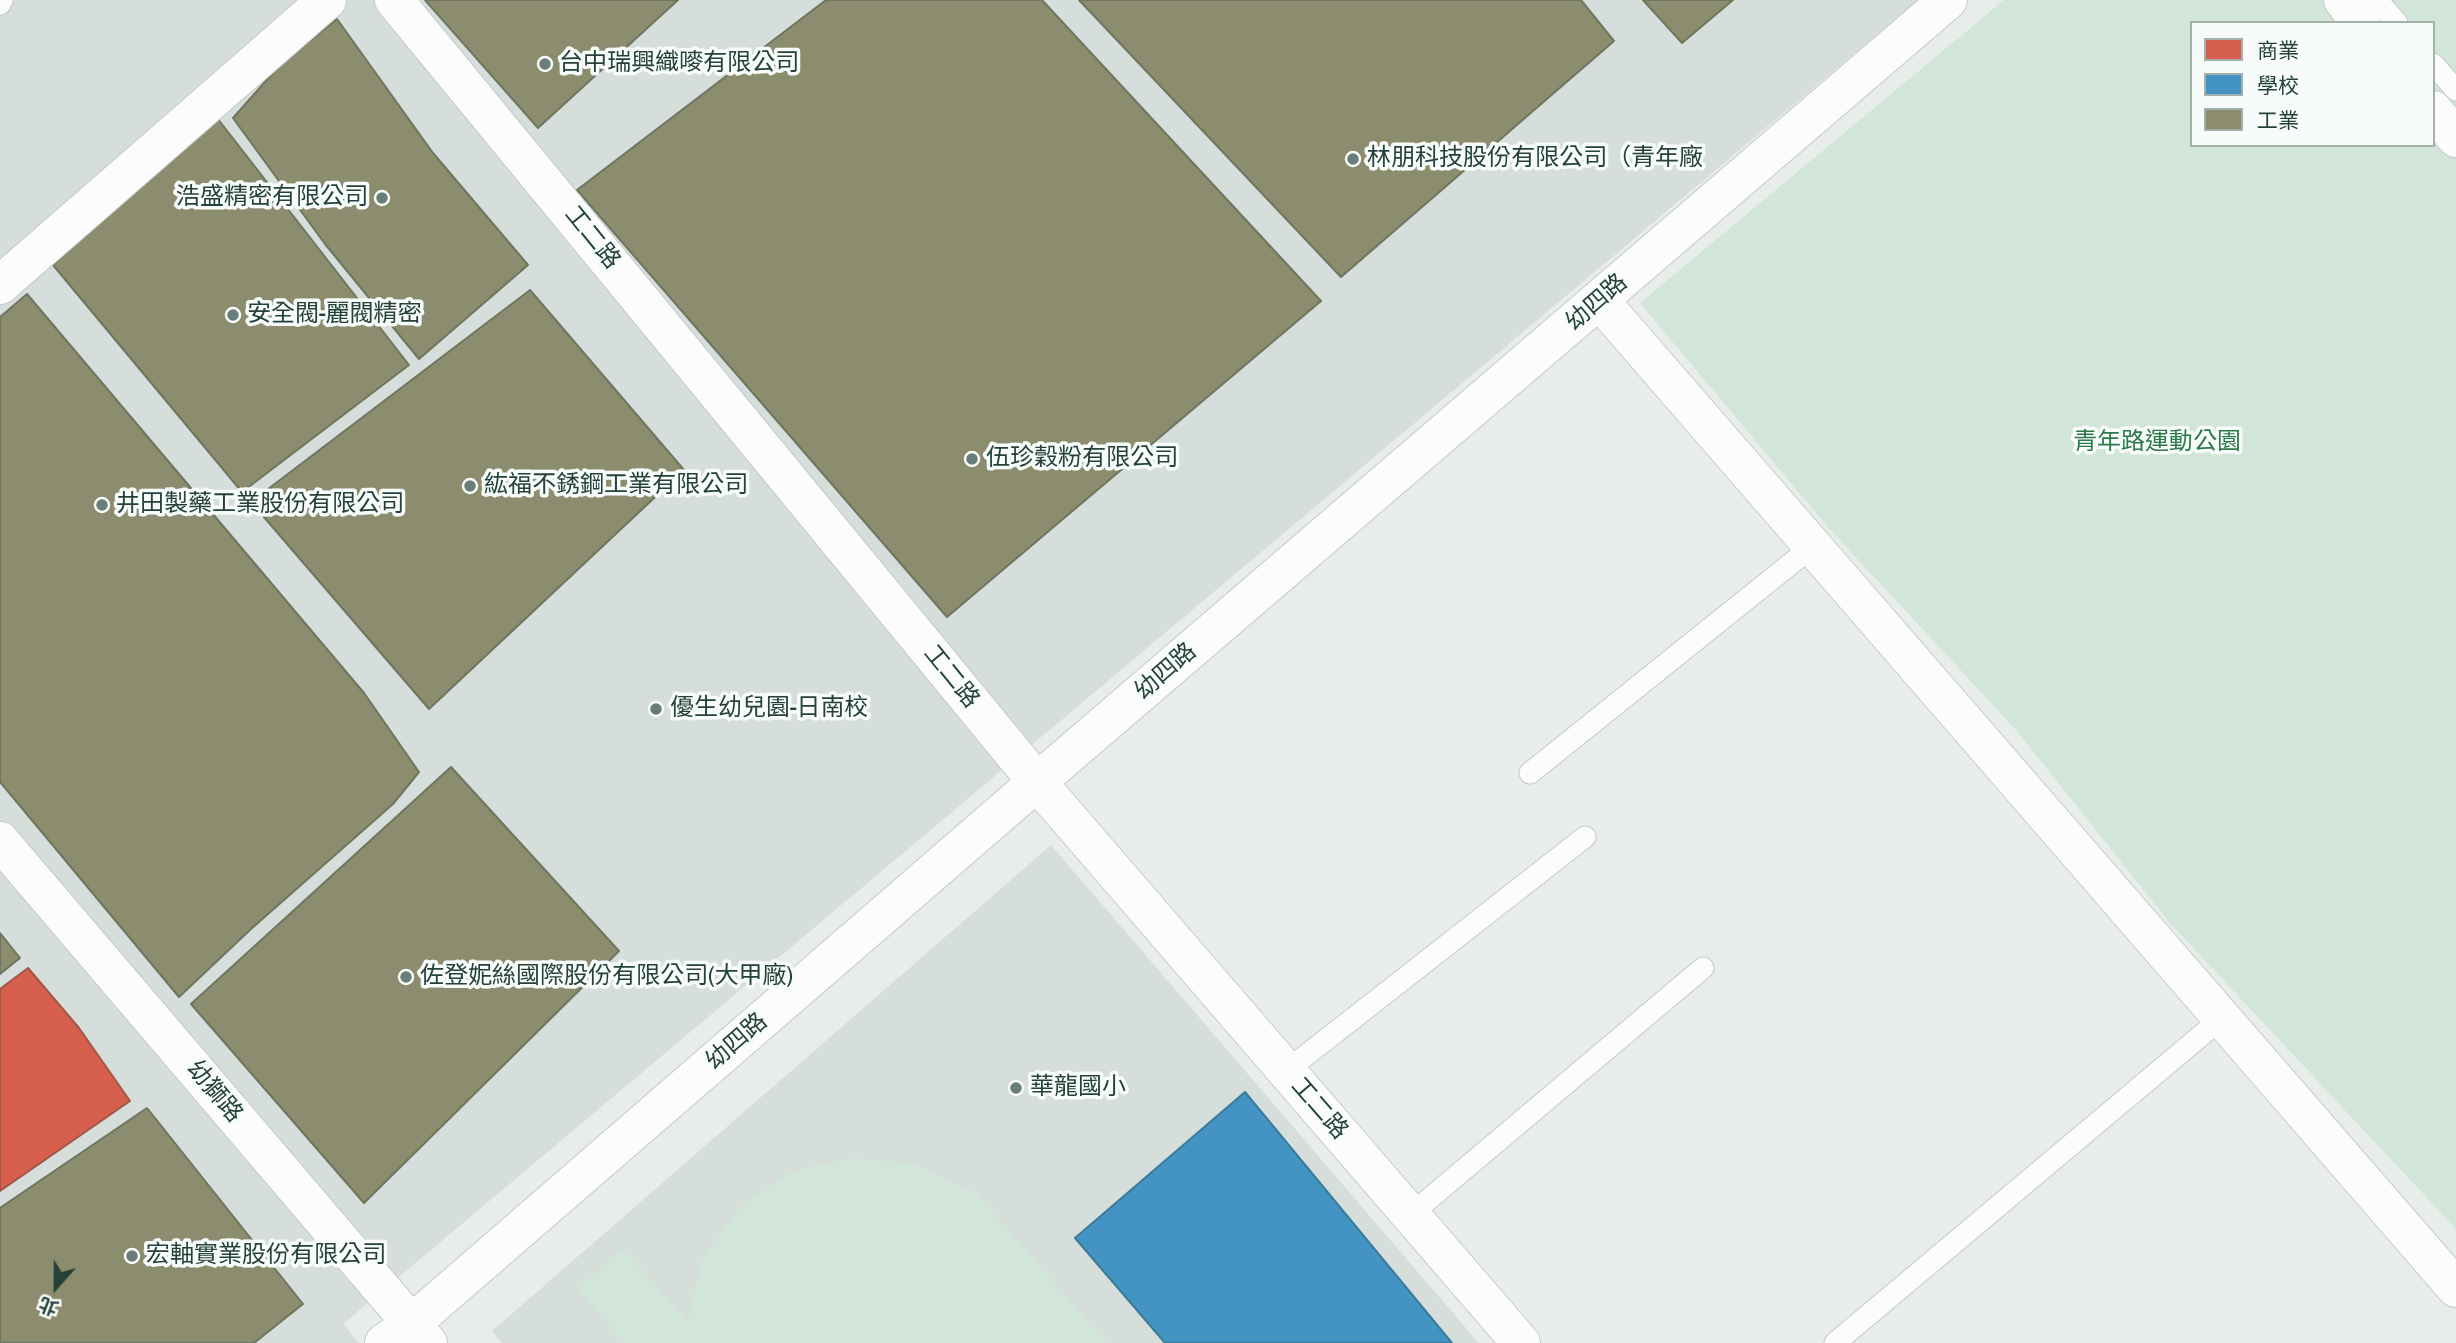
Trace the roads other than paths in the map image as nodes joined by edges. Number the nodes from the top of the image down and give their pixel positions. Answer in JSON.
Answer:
{"nodes":[{"id":1,"x":327,"y":0,"type":"edge"},
{"id":2,"x":394,"y":0,"type":"edge"},
{"id":3,"x":1948,"y":0,"type":"edge"},
{"id":4,"x":2343,"y":0,"type":"edge"},
{"id":5,"x":2377,"y":0,"type":"edge"},
{"id":6,"x":2359,"y":21,"type":"edge"},
{"id":7,"x":2395,"y":21,"type":"edge"},
{"id":8,"x":2435,"y":66,"type":"edge"},
{"id":9,"x":2456,"y":90,"type":"edge"},
{"id":10,"x":2435,"y":112,"type":"edge"},
{"id":11,"x":2456,"y":138,"type":"edge"},
{"id":12,"x":0,"y":285,"type":"edge"},
{"id":13,"x":1600,"y":301,"type":"junction"},
{"id":14,"x":1813,"y":546,"type":"junction"},
{"id":15,"x":1530,"y":773,"type":"dead end"},
{"id":16,"x":1037,"y":782,"type":"junction"},
{"id":17,"x":1585,"y":837,"type":"dead end"},
{"id":18,"x":0,"y":841,"type":"edge"},
{"id":19,"x":1703,"y":968,"type":"dead end"},
{"id":20,"x":2222,"y":1018,"type":"junction"},
{"id":21,"x":1286,"y":1071,"type":"junction"},
{"id":22,"x":1410,"y":1215,"type":"junction"},
{"id":23,"x":2456,"y":1288,"type":"edge"},
{"id":24,"x":408,"y":1337,"type":"edge"},
{"id":25,"x":1521,"y":1343,"type":"edge"},
{"id":26,"x":1835,"y":1343,"type":"edge"}],
"edges":[{"from":1,"to":12,"type":"street"},
{"from":2,"to":16,"type":"street","name":"工二路"},
{"from":3,"to":13,"type":"street","name":"幼四路"},
{"from":4,"to":6,"type":"street"},
{"from":5,"to":7,"type":"lane"},
{"from":8,"to":9,"type":"lane"},
{"from":10,"to":11,"type":"street"},
{"from":13,"to":14,"type":"street"},
{"from":13,"to":16,"type":"street","name":"幼四路"},
{"from":14,"to":15,"type":"lane"},
{"from":14,"to":20,"type":"street"},
{"from":16,"to":21,"type":"street","name":"工二路"},
{"from":16,"to":24,"type":"street","name":"幼四路"},
{"from":17,"to":21,"type":"lane"},
{"from":18,"to":24,"type":"street","name":"幼獅路"},
{"from":19,"to":22,"type":"lane"},
{"from":20,"to":23,"type":"street"},
{"from":20,"to":26,"type":"lane"},
{"from":21,"to":22,"type":"street","name":"工二路"},
{"from":22,"to":25,"type":"street","name":"工二路"}]}
